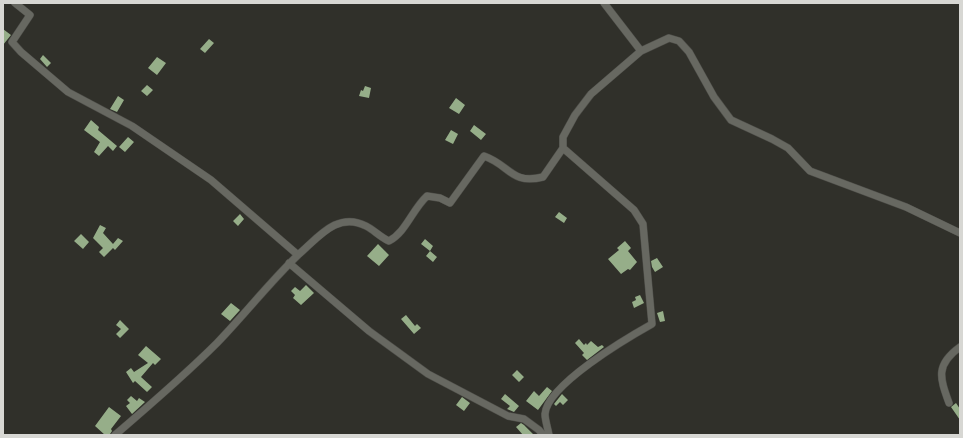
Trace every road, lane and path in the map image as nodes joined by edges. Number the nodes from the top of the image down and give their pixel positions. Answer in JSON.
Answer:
{"nodes":[{"id":1,"x":15,"y":3,"type":"edge"},
{"id":2,"x":604,"y":3,"type":"edge"},
{"id":3,"x":641,"y":51,"type":"junction"},
{"id":4,"x":563,"y":148,"type":"junction"},
{"id":5,"x":960,"y":233,"type":"edge"},
{"id":6,"x":298,"y":255,"type":"junction"},
{"id":7,"x":289,"y":263,"type":"junction"},
{"id":8,"x":960,"y":347,"type":"edge"},
{"id":9,"x":949,"y":403,"type":"dead end"},
{"id":10,"x":115,"y":435,"type":"edge"},
{"id":11,"x":543,"y":435,"type":"edge"},
{"id":12,"x":549,"y":435,"type":"edge"}],
"edges":[{"from":1,"to":6,"type":"street"},
{"from":2,"to":3,"type":"street"},
{"from":3,"to":4,"type":"street"},
{"from":3,"to":5,"type":"street"},
{"from":4,"to":6,"type":"street"},
{"from":4,"to":12,"type":"street"},
{"from":6,"to":7,"type":"street"},
{"from":7,"to":10,"type":"street"},
{"from":7,"to":11,"type":"street"},
{"from":8,"to":9,"type":"street"}]}
